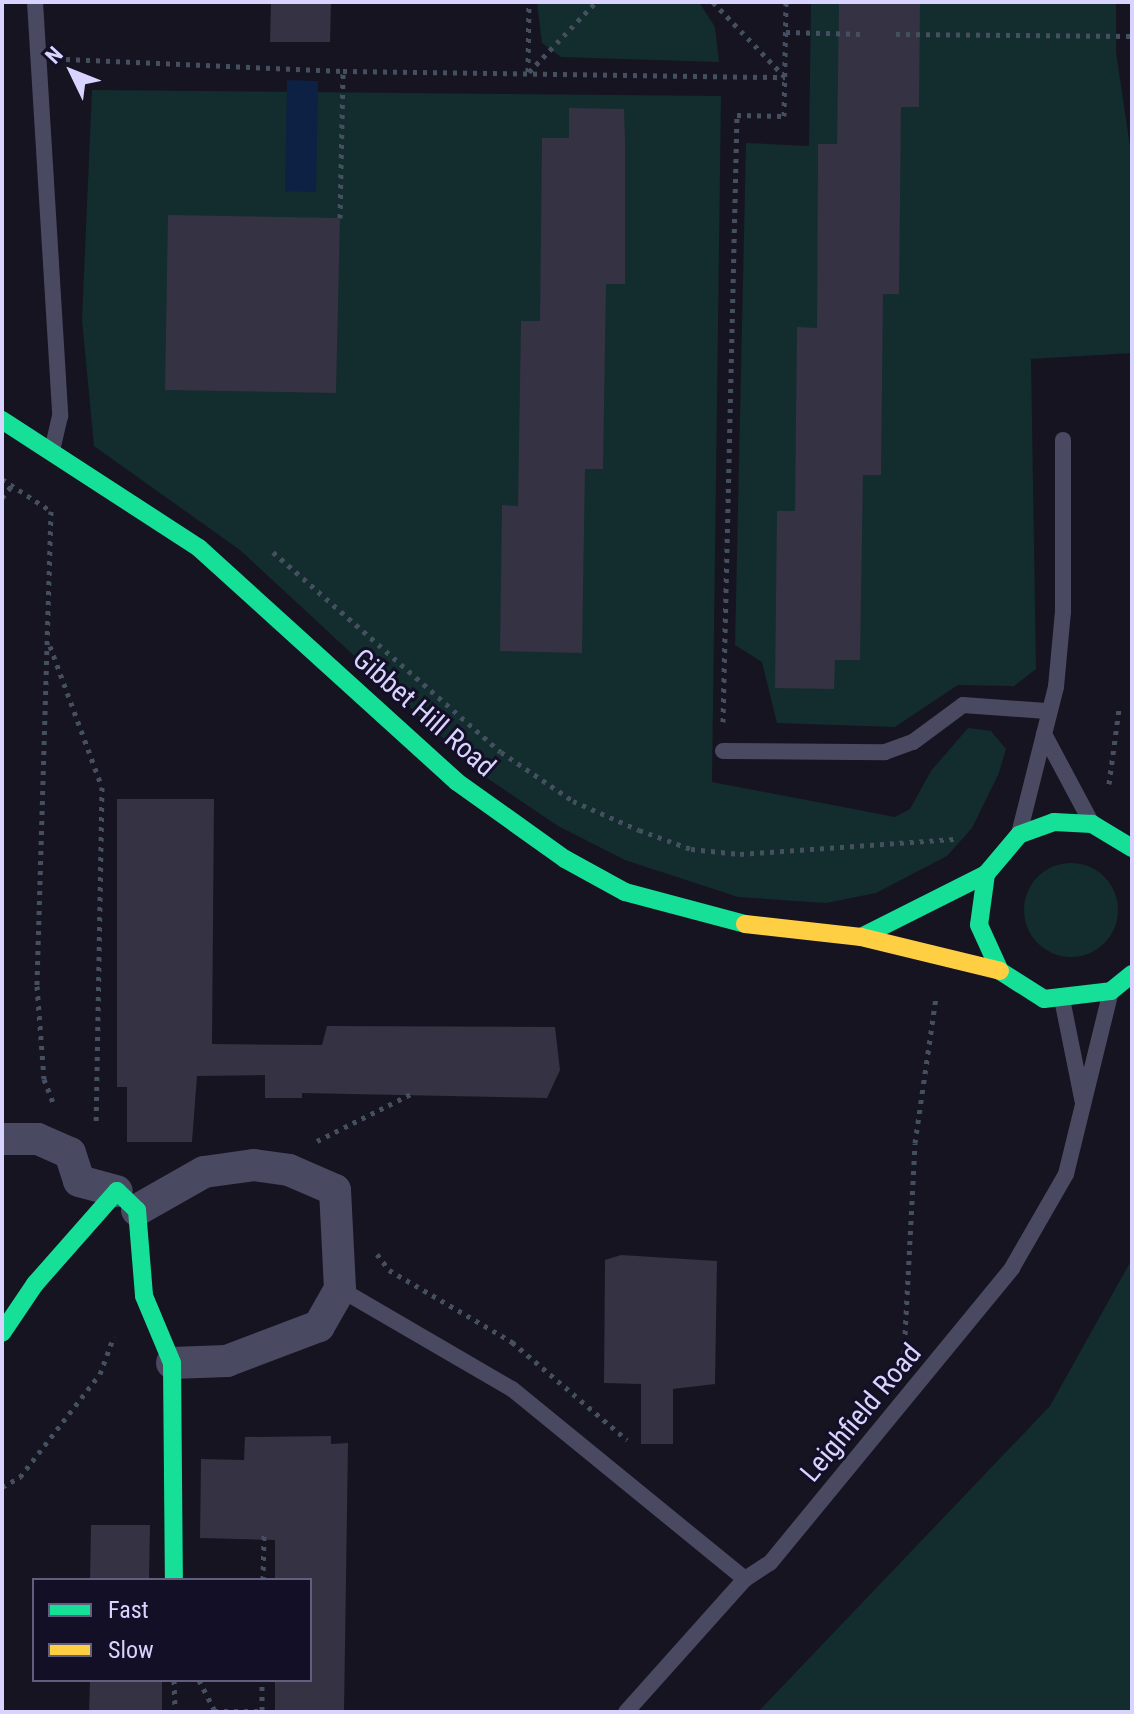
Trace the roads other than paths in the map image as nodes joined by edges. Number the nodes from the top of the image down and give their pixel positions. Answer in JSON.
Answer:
{"nodes":[{"id":1,"x":35,"y":2,"type":"edge"},
{"id":2,"x":2,"y":420,"type":"edge"},
{"id":3,"x":1063,"y":440,"type":"dead end"},
{"id":4,"x":52,"y":451,"type":"junction"},
{"id":5,"x":1046,"y":711,"type":"junction"},
{"id":6,"x":1044,"y":734,"type":"junction"},
{"id":7,"x":723,"y":751,"type":"road end"},
{"id":8,"x":1092,"y":824,"type":"junction"},
{"id":9,"x":1019,"y":835,"type":"junction"},
{"id":10,"x":1132,"y":847,"type":"edge"},
{"id":11,"x":986,"y":874,"type":"junction"},
{"id":12,"x":861,"y":937,"type":"junction"},
{"id":13,"x":1000,"y":971,"type":"junction"},
{"id":14,"x":1132,"y":974,"type":"edge"},
{"id":15,"x":1111,"y":991,"type":"junction"},
{"id":16,"x":1062,"y":1001,"type":"junction"},
{"id":17,"x":1084,"y":1112,"type":"junction"},
{"id":18,"x":2,"y":1139,"type":"edge"},
{"id":19,"x":127,"y":1200,"type":"junction"},
{"id":20,"x":340,"y":1289,"type":"junction"},
{"id":21,"x":2,"y":1333,"type":"edge"},
{"id":22,"x":172,"y":1363,"type":"junction"},
{"id":23,"x":174,"y":1578,"type":"edge"},
{"id":24,"x":745,"y":1579,"type":"junction"},
{"id":25,"x":626,"y":1712,"type":"edge"}],
"edges":[{"from":1,"to":4,"type":"lane"},
{"from":2,"to":4,"type":"street","name":"Gibbet Hill Road"},
{"from":3,"to":5,"type":"lane"},
{"from":4,"to":12,"type":"street","name":"Gibbet Hill Road"},
{"from":5,"to":6,"type":"lane"},
{"from":5,"to":7,"type":"lane"},
{"from":6,"to":8,"type":"lane"},
{"from":6,"to":9,"type":"lane"},
{"from":8,"to":9,"type":"street"},
{"from":8,"to":10,"type":"street"},
{"from":9,"to":11,"type":"street"},
{"from":11,"to":12,"type":"street","name":"Gibbet Hill Road"},
{"from":11,"to":13,"type":"street"},
{"from":12,"to":13,"type":"street","name":"Gibbet Hill Road"},
{"from":13,"to":16,"type":"street"},
{"from":14,"to":15,"type":"street"},
{"from":15,"to":16,"type":"street"},
{"from":15,"to":17,"type":"lane","name":"Leighfield Road"},
{"from":16,"to":17,"type":"lane","name":"Leighfield Road"},
{"from":17,"to":24,"type":"lane","name":"Leighfield Road"},
{"from":18,"to":19,"type":"street"},
{"from":19,"to":20,"type":"street"},
{"from":19,"to":21,"type":"street"},
{"from":19,"to":22,"type":"street"},
{"from":20,"to":22,"type":"street"},
{"from":20,"to":24,"type":"lane"},
{"from":22,"to":23,"type":"street"},
{"from":24,"to":25,"type":"lane","name":"Leighfield Road"}]}
